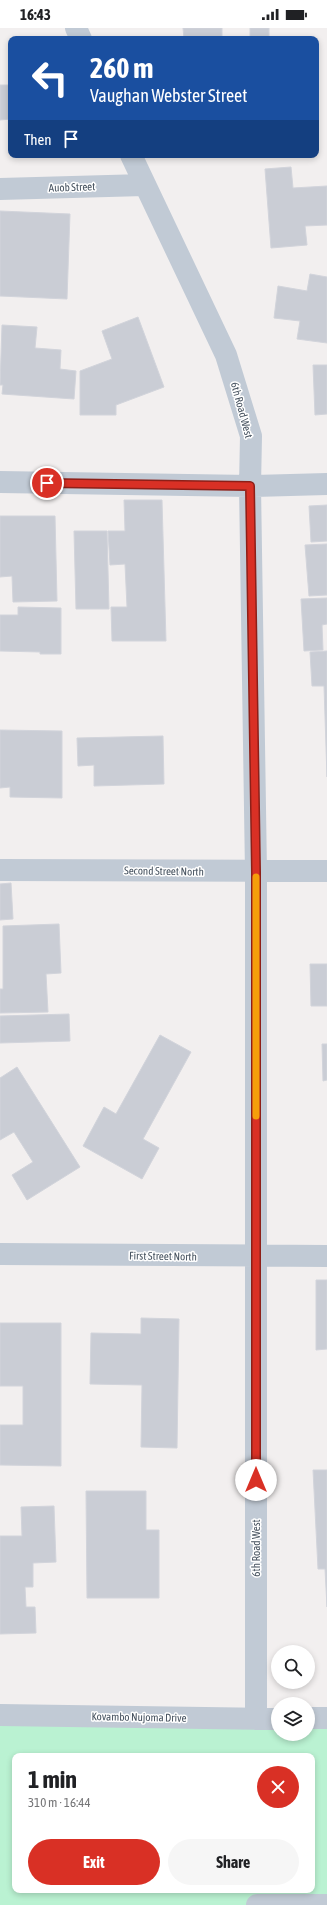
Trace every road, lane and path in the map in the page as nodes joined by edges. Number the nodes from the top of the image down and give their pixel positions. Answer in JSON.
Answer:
{"nodes":[{"id":1,"x":132,"y":158,"type":"edge"},
{"id":2,"x":144,"y":185,"type":"junction"},
{"id":3,"x":0,"y":189,"type":"edge"},
{"id":4,"x":0,"y":482,"type":"edge"},
{"id":5,"x":327,"y":484,"type":"edge"},
{"id":6,"x":250,"y":486,"type":"junction"},
{"id":7,"x":0,"y":870,"type":"edge"},
{"id":8,"x":327,"y":871,"type":"edge"},
{"id":9,"x":256,"y":872,"type":"junction"},
{"id":10,"x":0,"y":1254,"type":"edge"},
{"id":11,"x":327,"y":1256,"type":"edge"},
{"id":12,"x":256,"y":1257,"type":"junction"},
{"id":13,"x":0,"y":1715,"type":"edge"},
{"id":14,"x":315,"y":1718,"type":"edge"},
{"id":15,"x":327,"y":1718,"type":"edge"},
{"id":16,"x":256,"y":1719,"type":"junction"},
{"id":17,"x":271,"y":1719,"type":"edge"},
{"id":18,"x":257,"y":1905,"type":"edge"},
{"id":19,"x":327,"y":1905,"type":"edge"}],
"edges":[{"from":1,"to":2,"type":"street","name":"6th Road West"},
{"from":2,"to":3,"type":"street","name":"Auob Street"},
{"from":2,"to":6,"type":"street","name":"6th Road West"},
{"from":4,"to":6,"type":"street"},
{"from":5,"to":6,"type":"street"},
{"from":6,"to":9,"type":"street","name":"6th Road West"},
{"from":7,"to":9,"type":"street","name":"Second Street North"},
{"from":8,"to":9,"type":"street","name":"Second Street North"},
{"from":9,"to":12,"type":"street","name":"6th Road West"},
{"from":10,"to":12,"type":"street","name":"First Street North"},
{"from":11,"to":12,"type":"street","name":"First Street North"},
{"from":12,"to":16,"type":"street","name":"6th Road West"},
{"from":13,"to":16,"type":"street","name":"Kovambo Nujoma Drive"},
{"from":14,"to":15,"type":"street"},
{"from":16,"to":17,"type":"street","name":"Kovambo Nujoma Drive"},
{"from":18,"to":19,"type":"street"}]}
